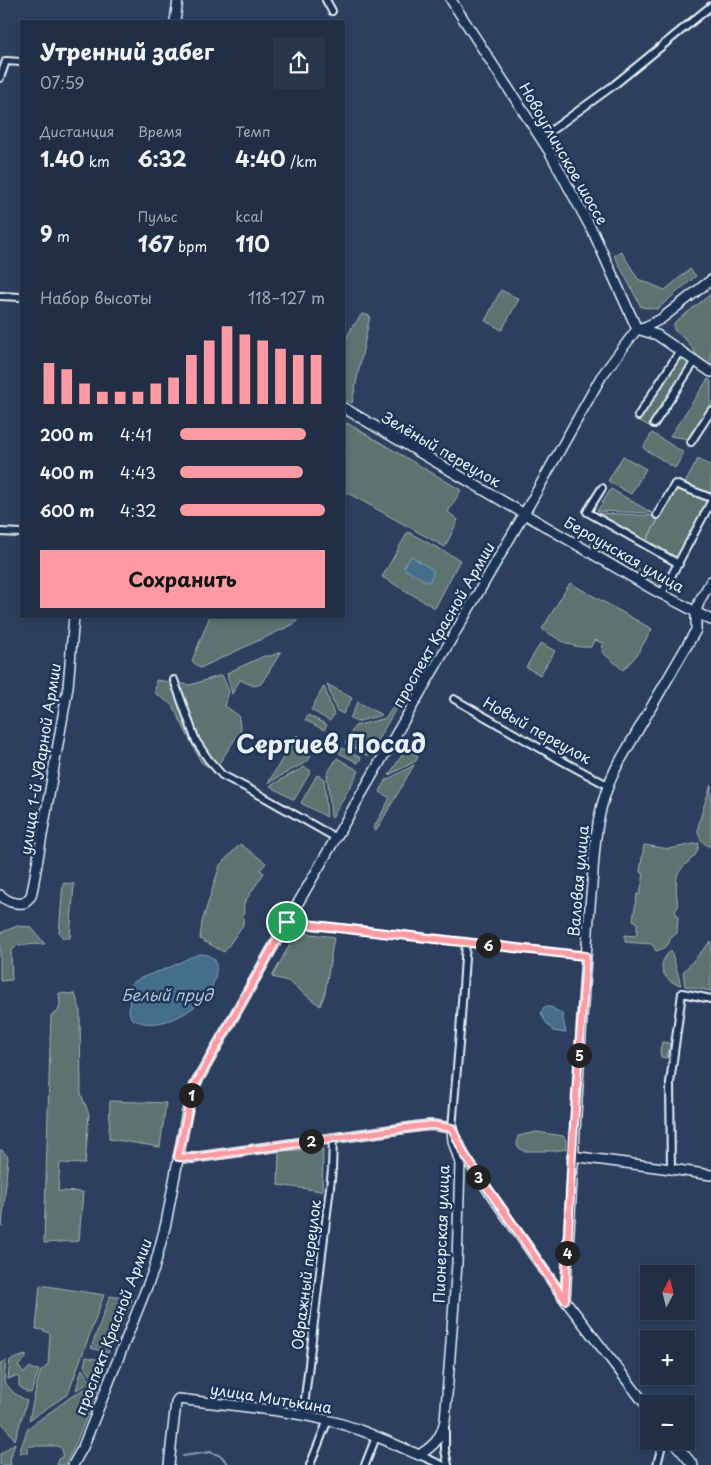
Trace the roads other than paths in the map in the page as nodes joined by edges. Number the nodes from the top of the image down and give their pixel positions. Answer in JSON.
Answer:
{"nodes":[{"id":1,"x":178,"y":0,"type":"edge"},
{"id":2,"x":326,"y":0,"type":"edge"},
{"id":3,"x":451,"y":0,"type":"edge"},
{"id":4,"x":711,"y":6,"type":"edge"},
{"id":5,"x":332,"y":11,"type":"dead end"},
{"id":6,"x":175,"y":20,"type":"edge"},
{"id":7,"x":20,"y":62,"type":"edge"},
{"id":8,"x":0,"y":78,"type":"edge"},
{"id":9,"x":541,"y":138,"type":"junction"},
{"id":10,"x":711,"y":280,"type":"edge"},
{"id":11,"x":0,"y":296,"type":"edge"},
{"id":12,"x":20,"y":297,"type":"edge"},
{"id":13,"x":637,"y":329,"type":"junction"},
{"id":14,"x":680,"y":351,"type":"junction"},
{"id":15,"x":695,"y":361,"type":"junction"},
{"id":16,"x":711,"y":372,"type":"edge"},
{"id":17,"x":345,"y":409,"type":"edge"},
{"id":18,"x":711,"y":411,"type":"edge"},
{"id":19,"x":638,"y":416,"type":"dead end"},
{"id":20,"x":654,"y":424,"type":"dead end"},
{"id":21,"x":691,"y":442,"type":"dead end"},
{"id":22,"x":602,"y":488,"type":"dead end"},
{"id":23,"x":711,"y":498,"type":"edge"},
{"id":24,"x":711,"y":502,"type":"edge"},
{"id":25,"x":524,"y":514,"type":"junction"},
{"id":26,"x":657,"y":515,"type":"dead end"},
{"id":27,"x":0,"y":532,"type":"edge"},
{"id":28,"x":20,"y":533,"type":"edge"},
{"id":29,"x":678,"y":564,"type":"junction"},
{"id":30,"x":711,"y":581,"type":"edge"},
{"id":31,"x":662,"y":594,"type":"junction"},
{"id":32,"x":696,"y":611,"type":"junction"},
{"id":33,"x":74,"y":618,"type":"edge"},
{"id":34,"x":711,"y":620,"type":"edge"},
{"id":35,"x":174,"y":680,"type":"dead end"},
{"id":36,"x":454,"y":699,"type":"dead end"},
{"id":37,"x":607,"y":785,"type":"junction"},
{"id":38,"x":336,"y":838,"type":"junction"},
{"id":39,"x":0,"y":896,"type":"edge"},
{"id":40,"x":287,"y":922,"type":"junction"},
{"id":41,"x":466,"y":943,"type":"junction"},
{"id":42,"x":586,"y":956,"type":"junction"},
{"id":43,"x":711,"y":999,"type":"edge"},
{"id":44,"x":452,"y":1128,"type":"junction"},
{"id":45,"x":333,"y":1138,"type":"junction"},
{"id":46,"x":572,"y":1156,"type":"junction"},
{"id":47,"x":178,"y":1157,"type":"junction"},
{"id":48,"x":671,"y":1169,"type":"junction"},
{"id":49,"x":711,"y":1175,"type":"edge"},
{"id":50,"x":565,"y":1300,"type":"junction"},
{"id":51,"x":640,"y":1398,"type":"edge"},
{"id":52,"x":303,"y":1415,"type":"junction"},
{"id":53,"x":328,"y":1420,"type":"junction"},
{"id":54,"x":445,"y":1421,"type":"junction"},
{"id":55,"x":376,"y":1437,"type":"junction"},
{"id":56,"x":660,"y":1450,"type":"edge"},
{"id":57,"x":681,"y":1450,"type":"edge"},
{"id":58,"x":419,"y":1455,"type":"junction"},
{"id":59,"x":73,"y":1465,"type":"edge"},
{"id":60,"x":169,"y":1465,"type":"edge"},
{"id":61,"x":310,"y":1465,"type":"edge"},
{"id":62,"x":365,"y":1465,"type":"edge"},
{"id":63,"x":442,"y":1465,"type":"edge"},
{"id":64,"x":448,"y":1465,"type":"edge"},
{"id":65,"x":656,"y":1465,"type":"edge"},
{"id":66,"x":693,"y":1465,"type":"edge"}],
"edges":[{"from":1,"to":6,"type":"main road"},
{"from":2,"to":5,"type":"street"},
{"from":3,"to":9,"type":"main road","name":"Новоугличское шоссе"},
{"from":4,"to":9,"type":"street"},
{"from":7,"to":8,"type":"street"},
{"from":9,"to":13,"type":"main road","name":"Новоугличское шоссе"},
{"from":10,"to":13,"type":"main road"},
{"from":11,"to":12,"type":"street"},
{"from":13,"to":14,"type":"main road"},
{"from":13,"to":25,"type":"main road","name":"проспект Красной Армии"},
{"from":14,"to":15,"type":"main road"},
{"from":14,"to":19,"type":"street"},
{"from":15,"to":16,"type":"main road"},
{"from":15,"to":20,"type":"street"},
{"from":17,"to":25,"type":"main road","name":"Зелёный переулок"},
{"from":18,"to":21,"type":"street"},
{"from":22,"to":29,"type":"street"},
{"from":23,"to":26,"type":"street"},
{"from":24,"to":29,"type":"street"},
{"from":25,"to":31,"type":"main road","name":"Бероунская улица"},
{"from":25,"to":38,"type":"main road","name":"проспект Красной Армии"},
{"from":27,"to":28,"type":"street"},
{"from":29,"to":31,"type":"street"},
{"from":30,"to":32,"type":"main road","name":"Валовая улица"},
{"from":31,"to":32,"type":"main road","name":"Бероунская улица"},
{"from":32,"to":34,"type":"main road","name":"Бероунская улица"},
{"from":32,"to":37,"type":"main road","name":"Валовая улица"},
{"from":33,"to":39,"type":"main road","name":"улица 1-й Ударной Армии"},
{"from":35,"to":38,"type":"street"},
{"from":36,"to":37,"type":"street","name":"Новый переулок"},
{"from":37,"to":42,"type":"main road","name":"Валовая улица"},
{"from":38,"to":40,"type":"main road","name":"проспект Красной Армии"},
{"from":40,"to":41,"type":"street"},
{"from":40,"to":47,"type":"main road","name":"проспект Красной Армии"},
{"from":41,"to":42,"type":"street"},
{"from":41,"to":44,"type":"street","name":"Пионерская улица"},
{"from":42,"to":46,"type":"main road","name":"Валовая улица"},
{"from":43,"to":48,"type":"street"},
{"from":44,"to":45,"type":"main road"},
{"from":44,"to":50,"type":"main road"},
{"from":44,"to":54,"type":"main road","name":"Пионерская улица"},
{"from":45,"to":47,"type":"main road"},
{"from":45,"to":52,"type":"street","name":"Овражный переулок"},
{"from":46,"to":48,"type":"main road"},
{"from":46,"to":50,"type":"main road","name":"Валовая улица"},
{"from":47,"to":59,"type":"main road","name":"проспект Красной Армии"},
{"from":48,"to":49,"type":"main road"},
{"from":50,"to":51,"type":"main road"},
{"from":52,"to":53,"type":"main road","name":"улица Митькина"},
{"from":52,"to":60,"type":"main road","name":"улица Митькина"},
{"from":53,"to":55,"type":"main road","name":"улица Митькина"},
{"from":53,"to":61,"type":"street"},
{"from":54,"to":58,"type":"main road","name":"Пионерская улица"},
{"from":54,"to":64,"type":"street"},
{"from":55,"to":58,"type":"main road","name":"улица Митькина"},
{"from":55,"to":62,"type":"street"},
{"from":56,"to":65,"type":"street"},
{"from":57,"to":66,"type":"main road"},
{"from":58,"to":63,"type":"street","name":"улица Митькина"}]}
